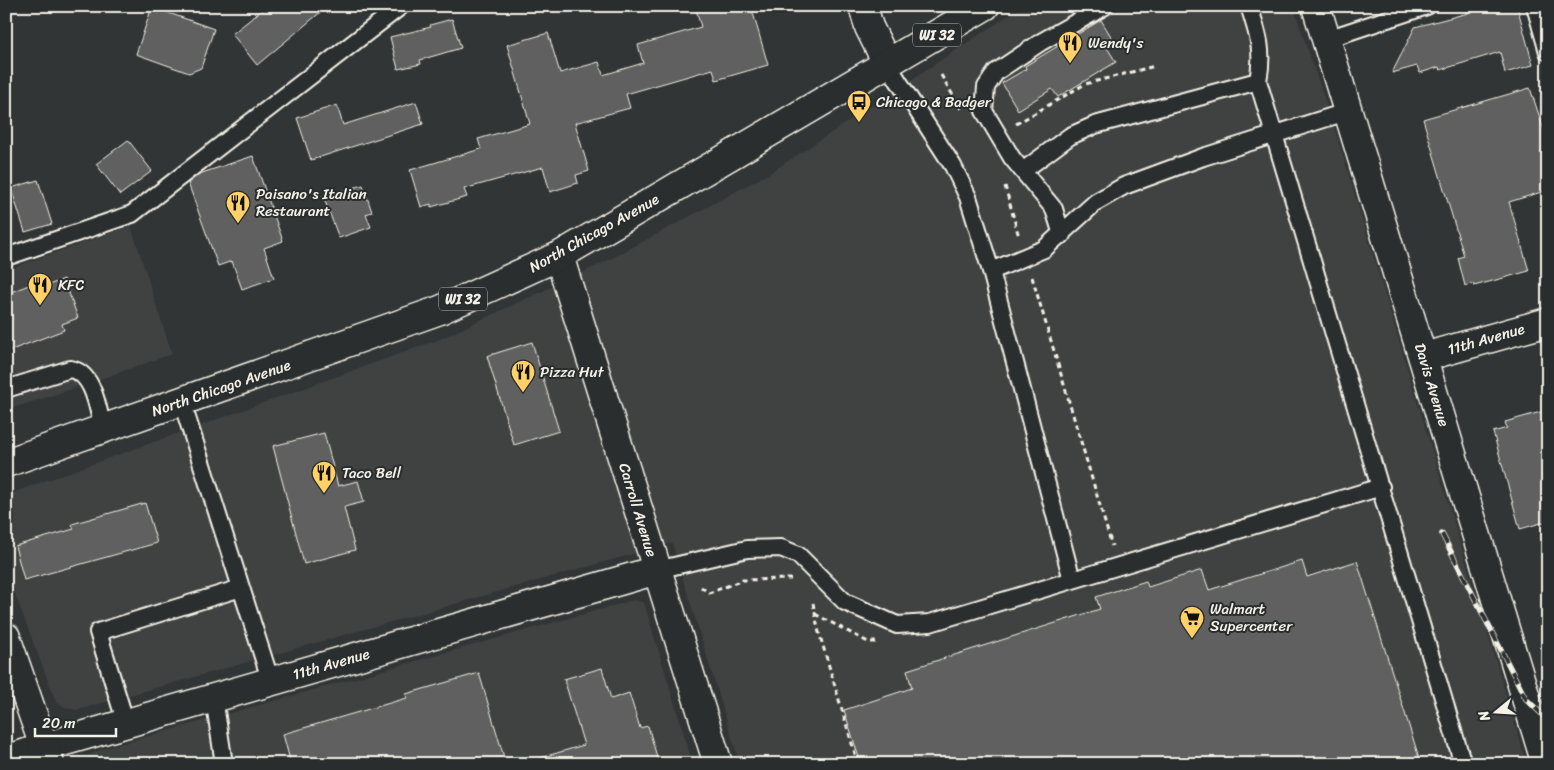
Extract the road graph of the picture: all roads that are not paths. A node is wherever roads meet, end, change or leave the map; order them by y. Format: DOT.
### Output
graph roads {
  1 [pos="401,6"];
  2 [pos="863,6"];
  3 [pos="985,6"];
  4 [pos="1105,6"];
  5 [pos="1249,6"];
  6 [pos="1316,6"];
  7 [pos="1427,6"];
  8 [pos="1535,6"];
  9 [pos="1327,39"];
  10 [pos="1548,52"];
  11 [pos="888,65"];
  12 [pos="1258,81"];
  13 [pos="1349,111"];
  14 [pos="1276,134"];
  15 [pos="1024,170"];
  16 [pos="1062,235"];
  17 [pos="6,256"];
  18 [pos="559,256"];
  19 [pos="991,271"];
  20 [pos="1548,322"];
  21 [pos="1424,357"];
  22 [pos="6,389"];
  23 [pos="182,402"];
  24 [pos="103,429"];
  25 [pos="6,463"];
  26 [pos="1381,487"];
  27 [pos="657,570"];
  28 [pos="1072,580"];
  29 [pos="241,588"];
  30 [pos="6,637"];
  31 [pos="271,682"];
  32 [pos="214,698"];
  33 [pos="126,724"];
  34 [pos="47,755"];
  35 [pos="6,760"];
  36 [pos="224,764"];
  37 [pos="718,764"];
  38 [pos="1463,764"];
  39 [pos="1546,764"];
  1 -- 17 [label="lane"];
  2 -- 11 [label="street"];
  3 -- 11 [label="street, North Chicago Avenue / WI 32"];
  4 -- 15 [label="lane"];
  5 -- 12 [label="lane"];
  6 -- 9 [label="street, Davis Avenue"];
  7 -- 9 [label="lane"];
  8 -- 10 [label="lane"];
  9 -- 13 [label="street, Davis Avenue"];
  11 -- 18 [label="street, North Chicago Avenue / WI 32"];
  11 -- 19 [label="lane"];
  12 -- 14 [label="lane"];
  12 -- 15 [label="lane"];
  13 -- 14 [label="lane"];
  13 -- 21 [label="street, Davis Avenue"];
  14 -- 16 [label="lane"];
  14 -- 26 [label="lane"];
  15 -- 16 [label="lane"];
  16 -- 19 [label="lane"];
  18 -- 23 [label="street, North Chicago Avenue / WI 32"];
  18 -- 27 [label="street, Carroll Avenue"];
  19 -- 28 [label="lane"];
  20 -- 21 [label="street, 11th Avenue"];
  21 -- 39 [label="street, Davis Avenue"];
  22 -- 24 [label="lane"];
  23 -- 24 [label="street, North Chicago Avenue / WI 32"];
  23 -- 29 [label="lane"];
  24 -- 25 [label="street, North Chicago Avenue / WI 32"];
  26 -- 28 [label="lane"];
  26 -- 38 [label="lane"];
  27 -- 28 [label="lane"];
  27 -- 31 [label="street, 11th Avenue"];
  27 -- 37 [label="street, Carroll Avenue"];
  29 -- 31 [label="lane"];
  29 -- 33 [label="lane"];
  30 -- 34 [label="street"];
  31 -- 32 [label="street, 11th Avenue"];
  32 -- 33 [label="street, 11th Avenue"];
  32 -- 36 [label="lane"];
  33 -- 34 [label="street, 11th Avenue"];
  34 -- 35 [label="street, 11th Avenue"];
}
